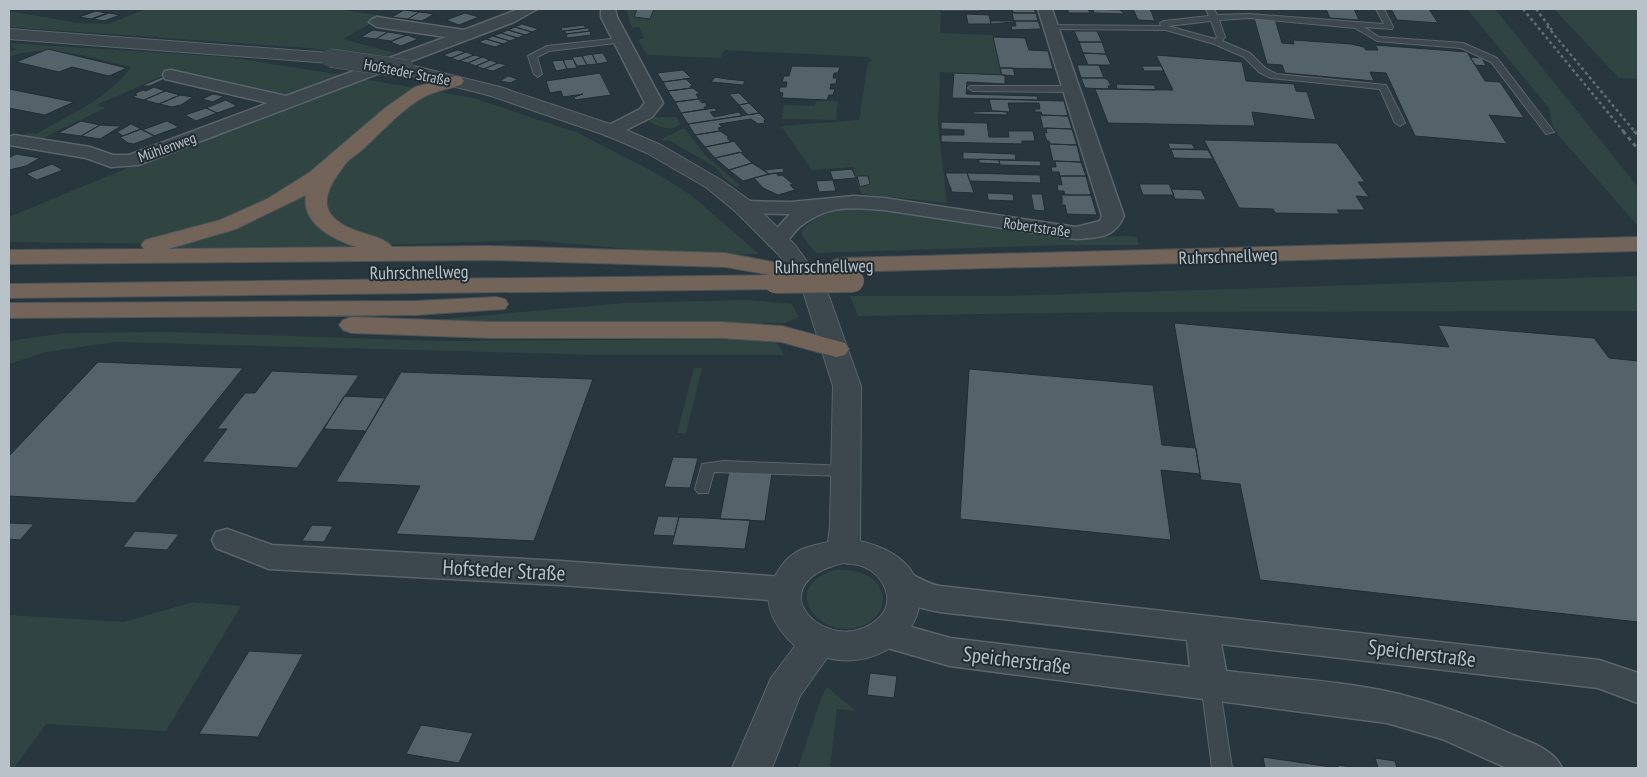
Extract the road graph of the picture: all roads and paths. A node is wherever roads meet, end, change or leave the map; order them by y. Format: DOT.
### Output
graph roads {
  1 [pos="530,9"];
  2 [pos="608,9"];
  3 [pos="1210,9"];
  4 [pos="1380,9"];
  5 [pos="1048,18"];
  6 [pos="1214,18"];
  7 [pos="1312,21"];
  8 [pos="377,22"];
  9 [pos="1166,28"];
  10 [pos="9,34"];
  11 [pos="463,36"];
  12 [pos="9,38"];
  13 [pos="44,38"];
  14 [pos="621,40"];
  15 [pos="1217,42"];
  16 [pos="403,74"];
  17 [pos="538,74"];
  18 [pos="171,75"];
  19 [pos="449,84"];
  20 [pos="973,88"];
  21 [pos="1072,90"];
  22 [pos="411,98"];
  23 [pos="287,102"];
  24 [pos="1400,123"];
  25 [pos="612,131"];
  26 [pos="1548,132"];
  27 [pos="14,141"];
  28 [pos="346,153"];
  29 [pos="827,204"];
  30 [pos="744,207"];
  31 [pos="777,240"];
  32 [pos="1638,244"];
  33 [pos="406,254"];
  34 [pos="9,257"];
  35 [pos="32,257"];
  36 [pos="1638,260"];
  37 [pos="847,273"];
  38 [pos="9,275"];
  39 [pos="770,275"];
  40 [pos="744,283"];
  41 [pos="9,291"];
  42 [pos="227,310"];
  43 [pos="9,311"];
  44 [pos="75,311"];
  45 [pos="9,318"];
  46 [pos="836,349"];
  47 [pos="847,471"];
  48 [pos="703,488"];
  49 [pos="227,540"];
  50 [pos="844,551"];
  51 [pos="901,582"];
  52 [pos="784,589"];
  53 [pos="1202,628"];
  54 [pos="886,634"];
  55 [pos="819,641"];
  56 [pos="1210,684"];
  57 [pos="1638,688"];
  58 [pos="1525,763"];
  59 [pos="752,768"];
  60 [pos="1222,768"];
  1 -- 11 [label="street, Mühlenweg"];
  2 -- 14 [label="street"];
  3 -- 6 [label="lane"];
  4 -- 7 [label="lane"];
  5 -- 9 [label="lane"];
  5 -- 21 [label="street, Robertstraße"];
  6 -- 7 [label="lane"];
  6 -- 9 [label="lane"];
  6 -- 15 [label="lane"];
  7 -- 26 [label="lane"];
  8 -- 11 [label="street"];
  9 -- 15 [label="lane"];
  10 -- 13 [label="street, Hofsteder Straße"];
  11 -- 23 [label="street, Mühlenweg"];
  12 -- 13 [label="street, Hofsteder Straße"];
  13 -- 16 [label="street, Hofsteder Straße"];
  14 -- 17 [label="lane"];
  14 -- 25 [label="street"];
  15 -- 24 [label="lane"];
  16 -- 19 [label="street, Hofsteder Straße"];
  16 -- 22 [label="highway"];
  18 -- 23 [label="street"];
  19 -- 22 [label="highway"];
  19 -- 25 [label="street, Hofsteder Straße"];
  19 -- 28 [label="highway"];
  20 -- 21 [label="lane"];
  21 -- 29 [label="street, Robertstraße"];
  22 -- 28 [label="highway"];
  23 -- 27 [label="street, Mühlenweg"];
  25 -- 30 [label="street, Hofsteder Straße"];
  28 -- 33 [label="highway"];
  28 -- 35 [label="highway"];
  29 -- 30 [label="street, Robertstraße"];
  29 -- 31 [label="street, Robertstraße"];
  30 -- 31 [label="street, Hofsteder Straße"];
  31 -- 46 [label="street, Hofsteder Straße"];
  32 -- 37 [label="highway, Ruhrschnellweg"];
  33 -- 35 [label="highway"];
  33 -- 39 [label="highway"];
  34 -- 35 [label="highway"];
  36 -- 37 [label="highway, Ruhrschnellweg"];
  37 -- 39 [label="highway, Ruhrschnellweg, bridge"];
  38 -- 39 [label="highway, Ruhrschnellweg"];
  39 -- 40 [label="highway, Ruhrschnellweg"];
  40 -- 41 [label="highway, Ruhrschnellweg"];
  40 -- 42 [label="highway"];
  42 -- 44 [label="highway"];
  42 -- 46 [label="highway"];
  43 -- 44 [label="highway"];
  44 -- 45 [label="highway"];
  46 -- 47 [label="street, Hofsteder Straße"];
  47 -- 48 [label="lane"];
  47 -- 50 [label="street, Hofsteder Straße"];
  49 -- 52 [label="street, Hofsteder Straße"];
  50 -- 51 [label="street"];
  50 -- 52 [label="street"];
  51 -- 53 [label="street, Speicherstraße"];
  51 -- 54 [label="street"];
  52 -- 55 [label="street"];
  53 -- 56 [label="street"];
  53 -- 57 [label="street, Speicherstraße"];
  54 -- 55 [label="street"];
  54 -- 56 [label="street, Speicherstraße"];
  55 -- 59 [label="street"];
  56 -- 58 [label="street, Speicherstraße"];
  56 -- 60 [label="lane"];
}
